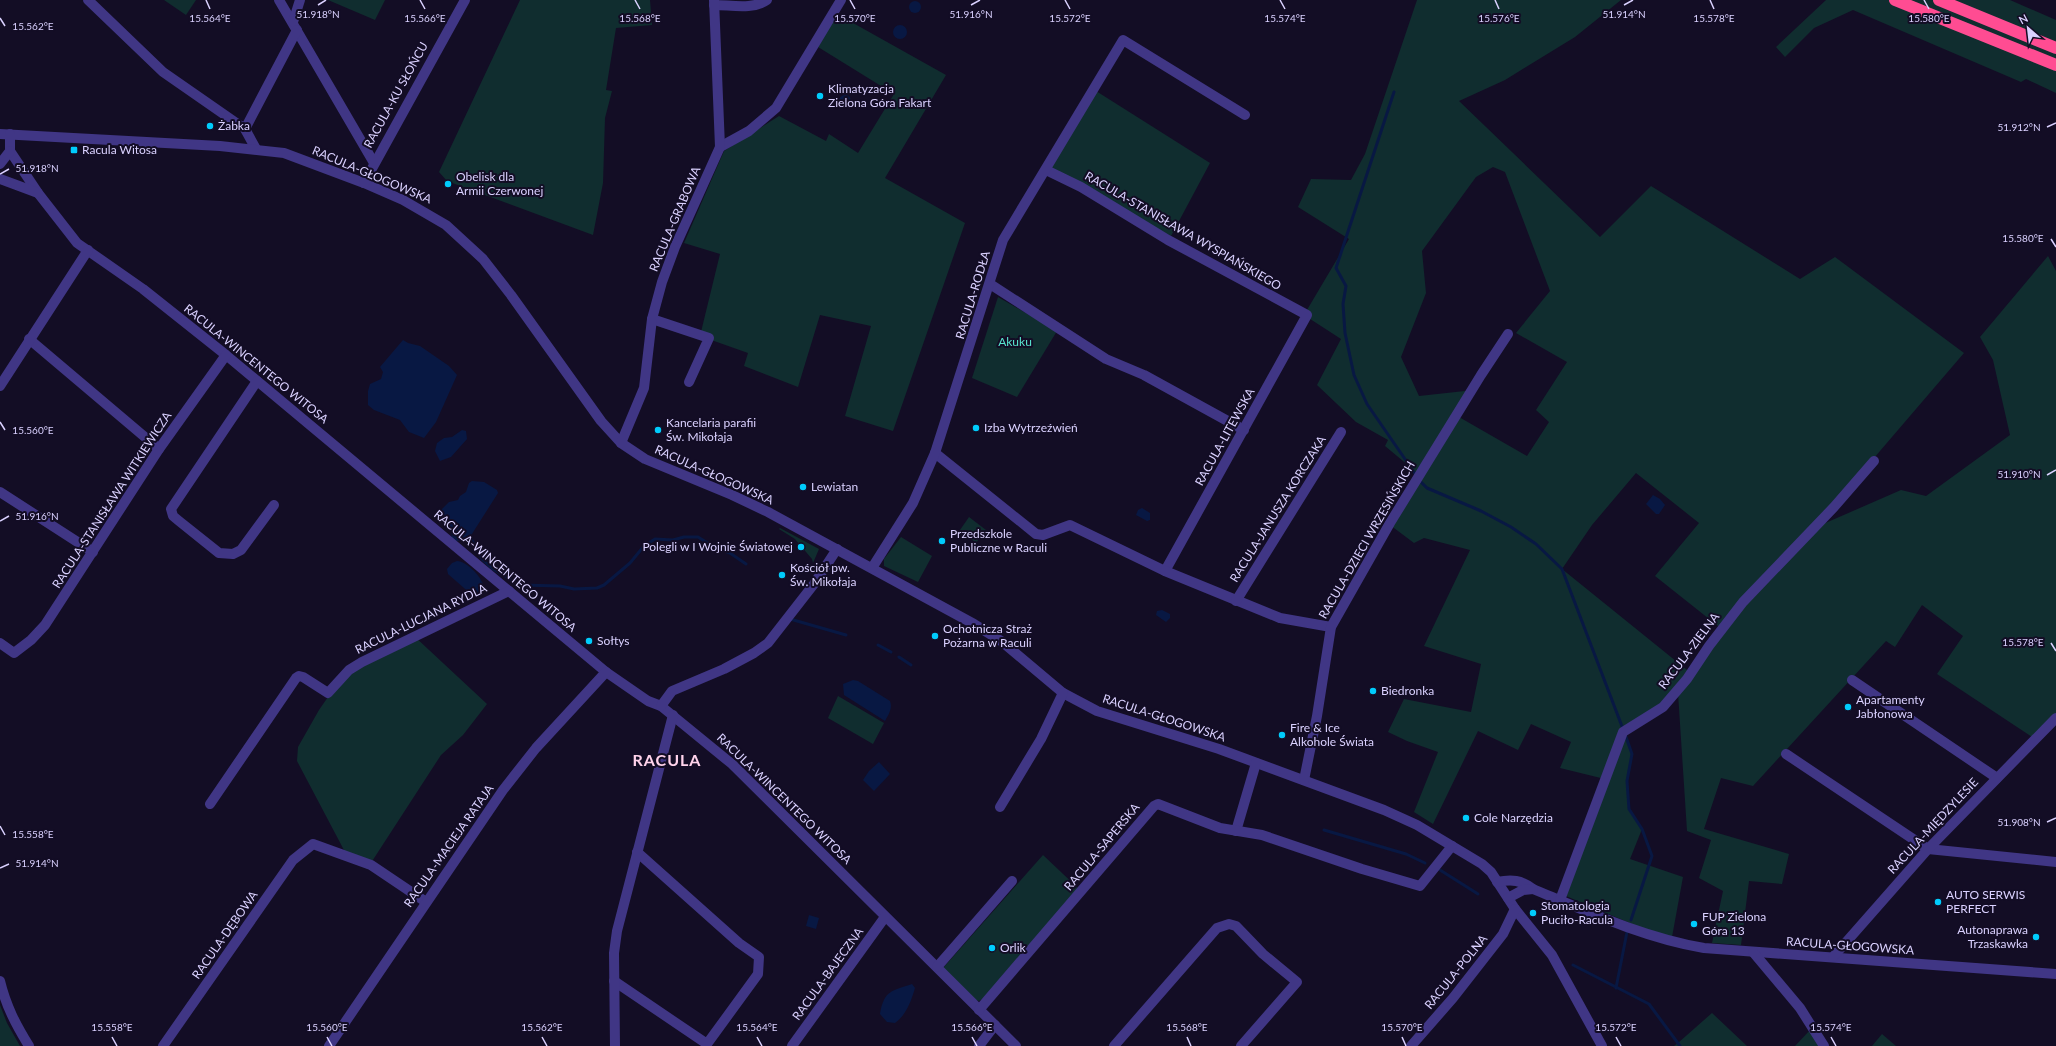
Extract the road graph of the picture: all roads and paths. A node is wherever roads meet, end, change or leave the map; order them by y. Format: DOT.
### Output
graph roads {
  1 [pos="88,0"];
  2 [pos="279,0"];
  3 [pos="300,0"];
  4 [pos="465,0"];
  5 [pos="767,0"];
  6 [pos="841,0"];
  7 [pos="1894,0"];
  8 [pos="1939,0"];
  9 [pos="714,2"];
  10 [pos="295,26"];
  11 [pos="2056,48"];
  12 [pos="2056,65"];
  13 [pos="1245,115"];
  14 [pos="245,129"];
  15 [pos="5,134"];
  16 [pos="720,147"];
  17 [pos="256,149"];
  18 [pos="10,151"];
  19 [pos="374,163"];
  20 [pos="0,164"];
  21 [pos="1046,170"];
  22 [pos="0,179"];
  23 [pos="364,183"];
  24 [pos="38,193"];
  25 [pos="88,250"];
  26 [pos="990,284"];
  27 [pos="1307,315"];
  28 [pos="652,319"];
  29 [pos="1508,334"];
  30 [pos="29,339"];
  31 [pos="226,355"];
  32 [pos="257,381"];
  33 [pos="689,382"];
  34 [pos="0,386"];
  35 [pos="1244,430"];
  36 [pos="1341,432"];
  37 [pos="620,443"];
  38 [pos="159,449"];
  39 [pos="936,453"];
  40 [pos="1874,461"];
  41 [pos="0,492"];
  42 [pos="274,505"];
  43 [pos="837,549"];
  44 [pos="93,552"];
  45 [pos="872,568"];
  46 [pos="1165,571"];
  47 [pos="509,591"];
  48 [pos="1236,600"];
  49 [pos="1331,626"];
  50 [pos="0,643"];
  51 [pos="606,672"];
  52 [pos="1852,680"];
  53 [pos="1063,693"];
  54 [pos="661,706"];
  55 [pos="672,715"];
  56 [pos="2056,718"];
  57 [pos="1786,754"];
  58 [pos="1256,763"];
  59 [pos="1997,778"];
  60 [pos="1304,780"];
  61 [pos="210,804"];
  62 [pos="1000,807"];
  63 [pos="1236,830"];
  64 [pos="1452,846"];
  65 [pos="1928,848"];
  66 [pos="637,852"];
  67 [pos="2056,862"];
  68 [pos="1012,882"];
  69 [pos="1498,882"];
  70 [pos="1533,889"];
  71 [pos="1508,898"];
  72 [pos="1560,900"];
  73 [pos="426,902"];
  74 [pos="1515,909"];
  75 [pos="885,917"];
  76 [pos="1753,952"];
  77 [pos="1833,957"];
  78 [pos="937,967"];
  79 [pos="2056,974"];
  80 [pos="0,981"];
  81 [pos="614,981"];
  82 [pos="979,1010"];
  83 [pos="994,1025"];
  84 [pos="706,1045"];
  85 [pos="29,1046"];
  86 [pos="163,1046"];
  87 [pos="329,1046"];
  88 [pos="616,1046"];
  89 [pos="792,1046"];
  90 [pos="979,1046"];
  91 [pos="1016,1046"];
  92 [pos="1114,1046"];
  93 [pos="1241,1046"];
  94 [pos="1411,1046"];
  95 [pos="1602,1046"];
  96 [pos="1824,1046"];
  1 -- 14 [label="street"];
  2 -- 10 [label="street"];
  3 -- 10 [label="street"];
  4 -- 19 [label="street, RACULA-KU SŁOŃCU"];
  5 -- 9 [label="street"];
  6 -- 16 [label="street"];
  7 -- 12 [label="highway"];
  8 -- 11 [label="highway"];
  9 -- 16 [label="street, RACULA-GRABOWA"];
  10 -- 14 [label="street"];
  10 -- 19 [label="street"];
  13 -- 21 [label="street, RACULA-RODŁA"];
  14 -- 17 [label="street"];
  15 -- 17 [label="street, RACULA-GŁOGOWSKA"];
  15 -- 18 [label="street"];
  16 -- 28 [label="street, RACULA-GRABOWA"];
  17 -- 23 [label="street, RACULA-GŁOGOWSKA"];
  18 -- 20 [label="street"];
  18 -- 24 [label="street, RACULA-WINCENTEGO WITOSA"];
  19 -- 23 [label="street, RACULA-KU SŁOŃCU"];
  21 -- 26 [label="street, RACULA-RODŁA"];
  21 -- 27 [label="street, RACULA-STANISŁAWA WYSPIAŃSKIEGO"];
  22 -- 24 [label="street"];
  23 -- 37 [label="street, RACULA-GŁOGOWSKA"];
  24 -- 25 [label="street, RACULA-WINCENTEGO WITOSA"];
  25 -- 30 [label="street"];
  25 -- 31 [label="street, RACULA-WINCENTEGO WITOSA"];
  26 -- 35 [label="street"];
  26 -- 39 [label="street, RACULA-RODŁA"];
  27 -- 35 [label="street, RACULA-LITEWSKA"];
  28 -- 33 [label="street"];
  28 -- 37 [label="street, RACULA-GRABOWA"];
  29 -- 49 [label="street, RACULA-DZIECI WRZESIŃSKICH"];
  30 -- 34 [label="street"];
  30 -- 38 [label="street"];
  31 -- 32 [label="street, RACULA-WINCENTEGO WITOSA"];
  31 -- 38 [label="street, RACULA-STANISŁAWA WITKIEWICZA"];
  32 -- 42 [label="street"];
  32 -- 47 [label="street, RACULA-WINCENTEGO WITOSA"];
  35 -- 46 [label="street, RACULA-LITEWSKA"];
  36 -- 48 [label="street, RACULA-JANUSZA KORCZAKA"];
  37 -- 43 [label="street, RACULA-GŁOGOWSKA"];
  38 -- 44 [label="street, RACULA-STANISŁAWA WITKIEWICZA"];
  39 -- 45 [label="street, RACULA-RODŁA"];
  39 -- 46 [label="street, RACULA-JANUSZA KORCZAKA"];
  40 -- 72 [label="street, RACULA-ZIELNA"];
  41 -- 44 [label="street"];
  43 -- 45 [label="street, RACULA-GŁOGOWSKA"];
  43 -- 54 [label="street"];
  44 -- 50 [label="street, RACULA-STANISŁAWA WITKIEWICZA"];
  45 -- 53 [label="street, RACULA-GŁOGOWSKA"];
  46 -- 48 [label="street, RACULA-JANUSZA KORCZAKA"];
  47 -- 51 [label="street, RACULA-WINCENTEGO WITOSA"];
  47 -- 61 [label="street, RACULA-LUCJANA RYDLA"];
  48 -- 49 [label="street, RACULA-JANUSZA KORCZAKA"];
  49 -- 60 [label="street, RACULA-DZIECI WRZESIŃSKICH"];
  51 -- 54 [label="street, RACULA-WINCENTEGO WITOSA"];
  51 -- 73 [label="street, RACULA-MACIEJA RATAJA"];
  52 -- 59 [label="street"];
  53 -- 58 [label="street, RACULA-GŁOGOWSKA"];
  53 -- 62 [label="street"];
  54 -- 55 [label="street, RACULA-WINCENTEGO WITOSA"];
  55 -- 66 [label="street"];
  55 -- 75 [label="street, RACULA-WINCENTEGO WITOSA"];
  56 -- 59 [label="street, RACULA-MIĘDZYLESIE"];
  57 -- 65 [label="street"];
  58 -- 60 [label="street, RACULA-GŁOGOWSKA"];
  58 -- 63 [label="street"];
  59 -- 65 [label="street, RACULA-MIĘDZYLESIE"];
  60 -- 64 [label="street, RACULA-GŁOGOWSKA"];
  63 -- 64 [label="street, RACULA-SAPERSKA"];
  63 -- 82 [label="street, RACULA-SAPERSKA"];
  64 -- 69 [label="street, RACULA-GŁOGOWSKA"];
  65 -- 67 [label="street"];
  65 -- 77 [label="street, RACULA-MIĘDZYLESIE"];
  66 -- 81 [label="street"];
  66 -- 84 [label="street"];
  68 -- 78 [label="street"];
  69 -- 70 [label="street, RACULA-GŁOGOWSKA"];
  69 -- 71 [label="street, RACULA-GŁOGOWSKA"];
  70 -- 71 [label="street"];
  70 -- 72 [label="street, RACULA-GŁOGOWSKA"];
  71 -- 74 [label="street, RACULA-GŁOGOWSKA"];
  72 -- 76 [label="street, RACULA-GŁOGOWSKA"];
  73 -- 86 [label="street, RACULA-DĘBOWA"];
  73 -- 87 [label="street, RACULA-MACIEJA RATAJA"];
  74 -- 94 [label="street, RACULA-POLNA"];
  74 -- 95 [label="street, RACULA-GŁOGOWSKA"];
  75 -- 78 [label="street, RACULA-WINCENTEGO WITOSA"];
  75 -- 89 [label="street, RACULA-BAJECZNA"];
  76 -- 77 [label="street, RACULA-GŁOGOWSKA"];
  76 -- 96 [label="street"];
  77 -- 79 [label="street, RACULA-GŁOGOWSKA"];
  78 -- 82 [label="street, RACULA-WINCENTEGO WITOSA"];
  80 -- 85 [label="street"];
  81 -- 84 [label="street"];
  81 -- 88 [label="street"];
  82 -- 83 [label="street, RACULA-WINCENTEGO WITOSA"];
  83 -- 90 [label="street"];
  83 -- 91 [label="street, RACULA-WINCENTEGO WITOSA"];
  92 -- 93 [label="street"];
}
